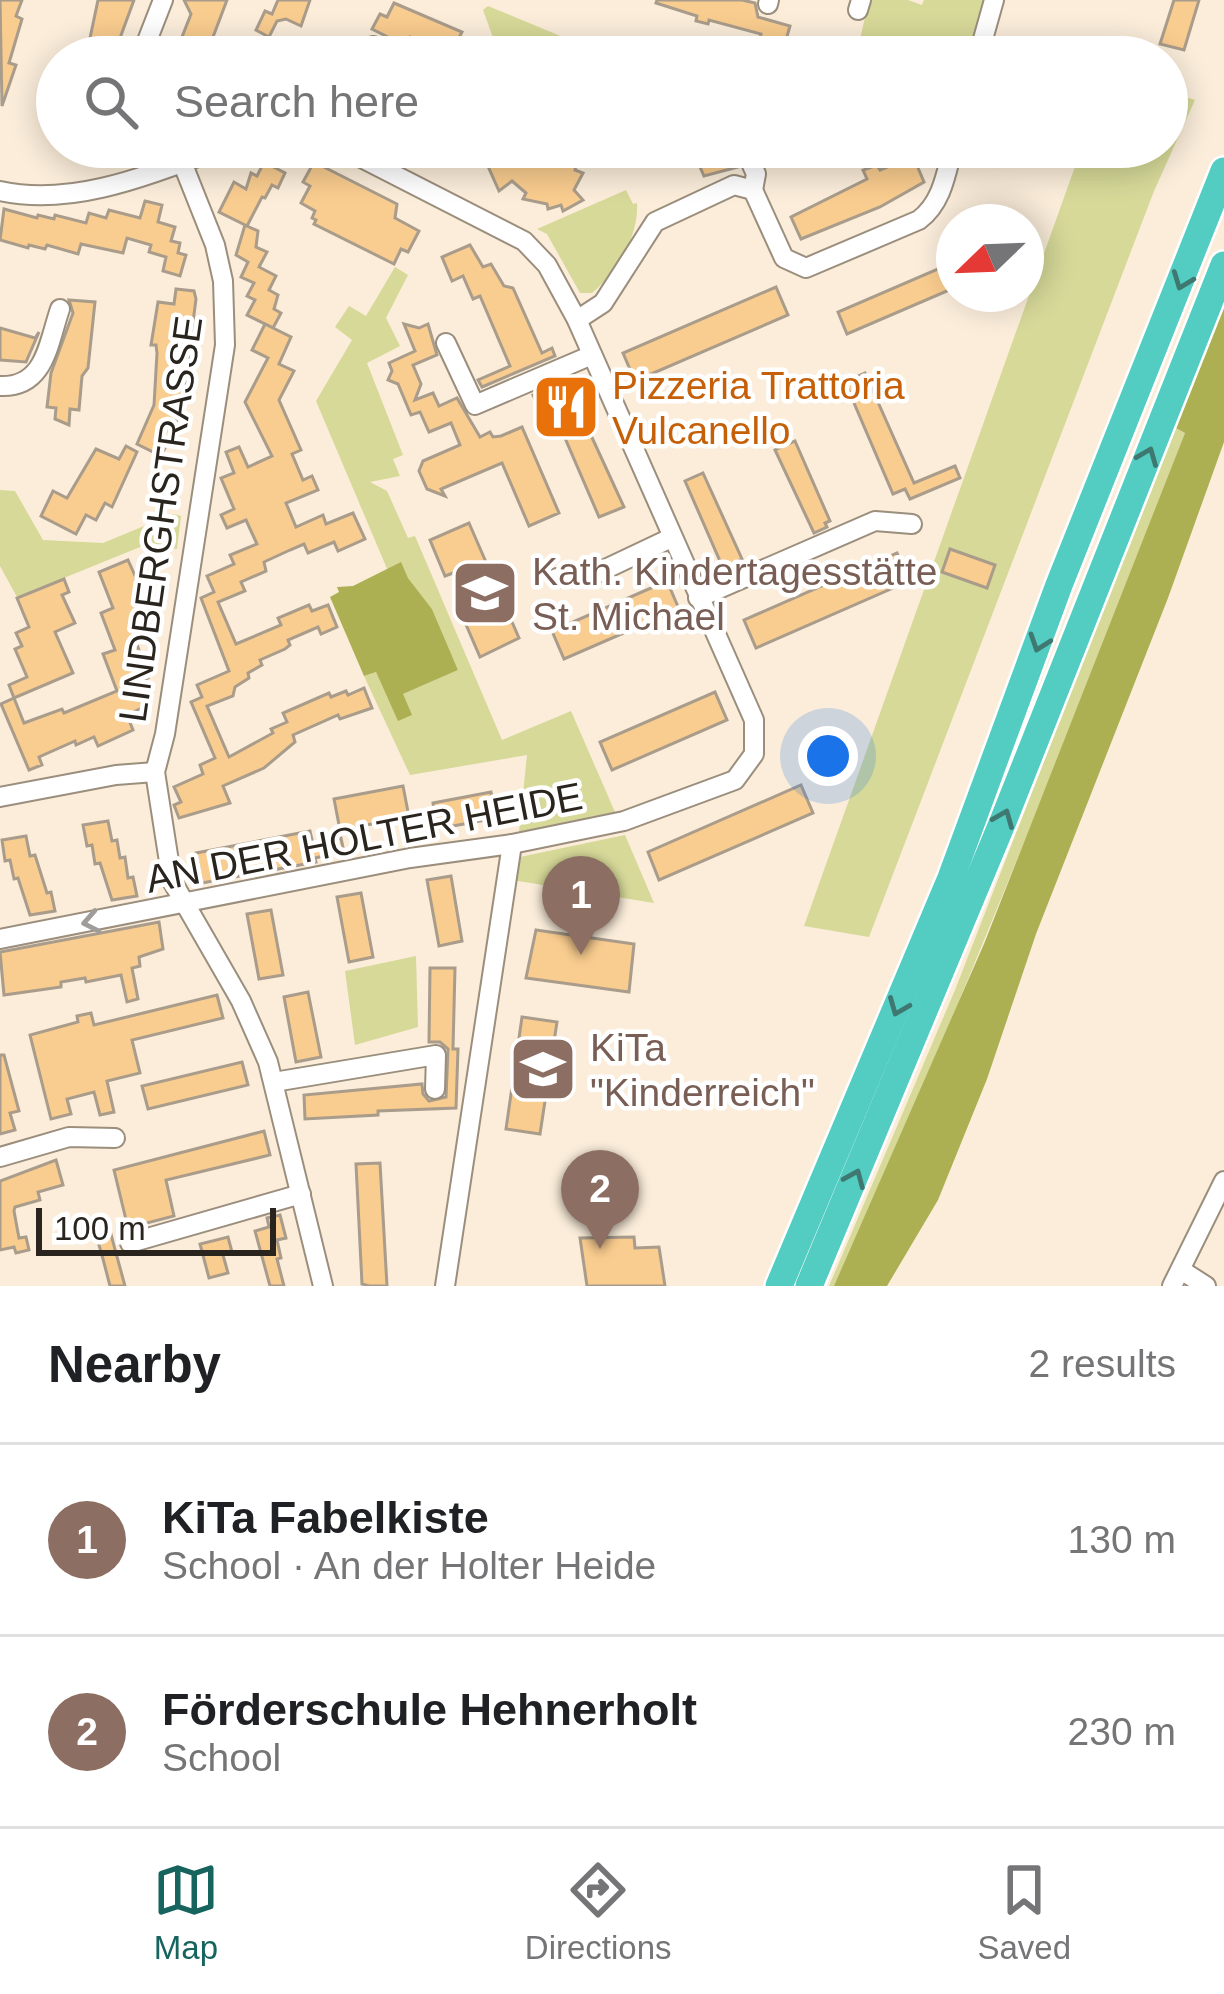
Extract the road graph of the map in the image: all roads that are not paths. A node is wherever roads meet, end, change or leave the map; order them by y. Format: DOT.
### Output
graph roads {
  1 [pos="163,0"];
  2 [pos="994,0"];
  3 [pos="149,36"];
  4 [pos="984,36"];
  5 [pos="150,168"];
  6 [pos="184,168"];
  7 [pos="384,168"];
  8 [pos="753,168"];
  9 [pos="948,168"];
  10 [pos="1224,171"];
  11 [pos="753,190"];
  12 [pos="0,191"];
  13 [pos="1224,265"];
  14 [pos="60,309"];
  15 [pos="577,320"];
  16 [pos="446,344"];
  17 [pos="592,355"];
  18 [pos="0,386"];
  19 [pos="912,524"];
  20 [pos="671,538"];
  21 [pos="557,578"];
  22 [pos="698,598"];
  23 [pos="155,772"];
  24 [pos="0,797"];
  25 [pos="512,844"];
  26 [pos="183,904"];
  27 [pos="0,939"];
  28 [pos="274,1082"];
  29 [pos="435,1089"];
  30 [pos="115,1138"];
  31 [pos="0,1156"];
  32 [pos="1224,1181"];
  33 [pos="301,1195"];
  34 [pos="130,1243"];
  35 [pos="1176,1278"];
  36 [pos="323,1286"];
  37 [pos="445,1286"];
  38 [pos="779,1286"];
  39 [pos="809,1286"];
  40 [pos="1206,1286"];
  1 -- 3 [label="street"];
  2 -- 4 [label="street"];
  5 -- 12 [label="street"];
  6 -- 23 [label="street, LINDBERGHSTRASSE"];
  7 -- 15 [label="street"];
  8 -- 11 [label="street"];
  9 -- 11 [label="street"];
  10 -- 38 [label="highway, one-way"];
  11 -- 15 [label="street"];
  39 -- 13 [label="highway, one-way"];
  14 -- 18 [label="street"];
  15 -- 17 [label="street"];
  16 -- 17 [label="street"];
  17 -- 20 [label="street"];
  19 -- 22 [label="street"];
  20 -- 21 [label="street"];
  20 -- 22 [label="street"];
  22 -- 25 [label="street, AN DER HOLTER HEIDE"];
  23 -- 24 [label="street"];
  23 -- 26 [label="street, LINDBERGHSTRASSE"];
  25 -- 26 [label="street, AN DER HOLTER HEIDE"];
  25 -- 37 [label="street"];
  26 -- 27 [label="street, AN DER HOLTER HEIDE, one-way"];
  26 -- 28 [label="street, LINDBERGHSTRASSE"];
  28 -- 29 [label="street"];
  28 -- 33 [label="street, LINDBERGHSTRASSE"];
  30 -- 31 [label="street"];
  32 -- 35 [label="street"];
  33 -- 34 [label="street"];
  33 -- 36 [label="street, LINDBERGHSTRASSE"];
  35 -- 40 [label="street"];
}
